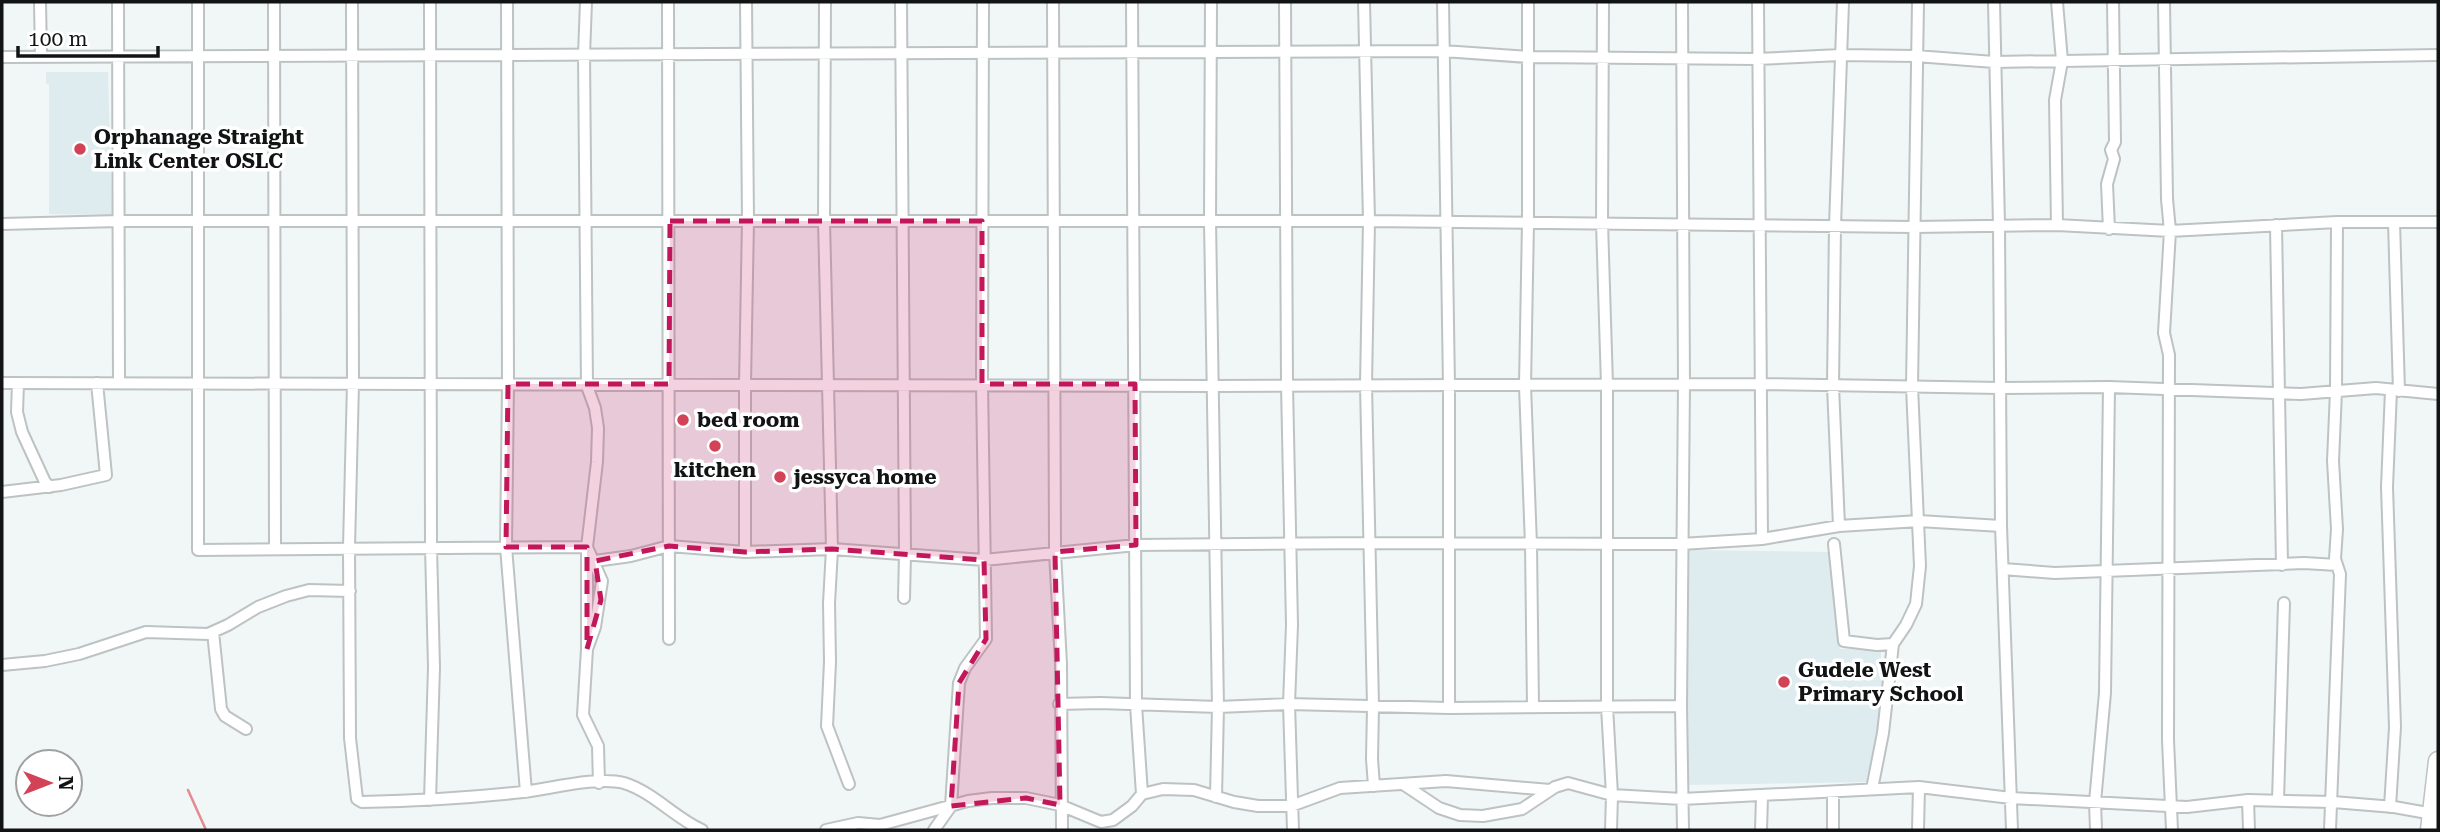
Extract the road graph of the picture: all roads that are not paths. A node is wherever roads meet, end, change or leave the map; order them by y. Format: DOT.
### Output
graph roads {
  1 [pos="40,2"];
  2 [pos="118,2"];
  3 [pos="198,2"];
  4 [pos="274,2"];
  5 [pos="352,2"];
  6 [pos="430,2"];
  7 [pos="507,2"];
  8 [pos="586,2"];
  9 [pos="668,2"];
  10 [pos="746,2"];
  11 [pos="825,2"];
  12 [pos="901,2"];
  13 [pos="983,2"];
  14 [pos="1053,2"];
  15 [pos="1132,2"];
  16 [pos="1211,2"];
  17 [pos="1285,2"];
  18 [pos="1364,2"];
  19 [pos="1443,2"];
  20 [pos="1528,2"];
  21 [pos="1603,2"];
  22 [pos="1682,2"];
  23 [pos="1758,2"];
  24 [pos="1843,2"];
  25 [pos="1918,2"];
  26 [pos="1994,2"];
  27 [pos="2057,2"];
  28 [pos="2113,2"];
  29 [pos="2164,2"];
  30 [pos="1443,51"];
  31 [pos="1132,52"];
  32 [pos="1211,52"];
  33 [pos="1285,52"];
  34 [pos="1365,52"];
  35 [pos="984,53"];
  36 [pos="1053,53"];
  37 [pos="667,54"];
  38 [pos="746,54"];
  39 [pos="826,54"];
  40 [pos="901,54"];
  41 [pos="430,55"];
  42 [pos="508,55"];
  43 [pos="584,55"];
  44 [pos="1840,55"];
  45 [pos="2438,55"];
  46 [pos="197,56"];
  47 [pos="274,56"];
  48 [pos="352,56"];
  49 [pos="1916,56"];
  50 [pos="2,57"];
  51 [pos="41,57"];
  52 [pos="118,57"];
  53 [pos="1528,57"];
  54 [pos="1601,58"];
  55 [pos="1681,58"];
  56 [pos="1757,59"];
  57 [pos="2166,59"];
  58 [pos="2113,60"];
  59 [pos="2062,61"];
  60 [pos="1994,62"];
  61 [pos="670,220"];
  62 [pos="748,220"];
  63 [pos="824,220"];
  64 [pos="902,220"];
  65 [pos="119,221"];
  66 [pos="197,221"];
  67 [pos="275,221"];
  68 [pos="352,221"];
  69 [pos="430,221"];
  70 [pos="508,221"];
  71 [pos="982,221"];
  72 [pos="1055,221"];
  73 [pos="1133,221"];
  74 [pos="1210,221"];
  75 [pos="1288,221"];
  76 [pos="1369,221"];
  77 [pos="1447,221"];
  78 [pos="587,222"];
  79 [pos="1528,222"];
  80 [pos="2337,222"];
  81 [pos="2393,222"];
  82 [pos="2438,222"];
  83 [pos="1602,223"];
  84 [pos="1682,224"];
  85 [pos="2,225"];
  86 [pos="1759,225"];
  87 [pos="1999,225"];
  88 [pos="2057,225"];
  89 [pos="2276,225"];
  90 [pos="1835,226"];
  91 [pos="1913,227"];
  92 [pos="2109,229"];
  93 [pos="2170,231"];
  94 [pos="2,383"];
  95 [pos="18,383"];
  96 [pos="97,383"];
  97 [pos="119,383"];
  98 [pos="197,383"];
  99 [pos="275,383"];
  100 [pos="353,383"];
  101 [pos="431,383"];
  102 [pos="508,384"];
  103 [pos="669,384"];
  104 [pos="745,384"];
  105 [pos="828,384"];
  106 [pos="982,384"];
  107 [pos="1135,384"];
  108 [pos="1762,384"];
  109 [pos="904,385"];
  110 [pos="1053,385"];
  111 [pos="1287,385"];
  112 [pos="1366,385"];
  113 [pos="1607,385"];
  114 [pos="1684,385"];
  115 [pos="587,386"];
  116 [pos="1214,386"];
  117 [pos="1449,386"];
  118 [pos="1525,386"];
  119 [pos="1833,386"];
  120 [pos="1912,387"];
  121 [pos="2109,387"];
  122 [pos="2001,388"];
  123 [pos="2168,390"];
  124 [pos="2395,390"];
  125 [pos="2336,391"];
  126 [pos="2279,393"];
  127 [pos="2438,394"];
  128 [pos="50,486"];
  129 [pos="2,492"];
  130 [pos="1919,521"];
  131 [pos="1839,526"];
  132 [pos="2001,526"];
  133 [pos="1762,539"];
  134 [pos="1370,543"];
  135 [pos="1216,544"];
  136 [pos="1448,544"];
  137 [pos="1608,544"];
  138 [pos="1681,544"];
  139 [pos="1833,544"];
  140 [pos="1136,545"];
  141 [pos="1289,545"];
  142 [pos="1531,545"];
  143 [pos="669,546"];
  144 [pos="349,547"];
  145 [pos="431,547"];
  146 [pos="506,547"];
  147 [pos="587,547"];
  148 [pos="275,549"];
  149 [pos="832,549"];
  150 [pos="746,552"];
  151 [pos="1055,552"];
  152 [pos="905,554"];
  153 [pos="984,560"];
  154 [pos="595,561"];
  155 [pos="2282,565"];
  156 [pos="2337,565"];
  157 [pos="2003,569"];
  158 [pos="2168,569"];
  159 [pos="2106,570"];
  160 [pos="350,591"];
  161 [pos="904,597"];
  162 [pos="2284,603"];
  163 [pos="213,632"];
  164 [pos="668,639"];
  165 [pos="1892,644"];
  166 [pos="587,649"];
  167 [pos="2,665"];
  168 [pos="1059,704"];
  169 [pos="1289,704"];
  170 [pos="1136,705"];
  171 [pos="1373,706"];
  172 [pos="1607,706"];
  173 [pos="1681,706"];
  174 [pos="1218,707"];
  175 [pos="1533,707"];
  176 [pos="1449,708"];
  177 [pos="246,729"];
  178 [pos="2438,761"];
  179 [pos="599,783"];
  180 [pos="849,784"];
  181 [pos="1403,784"];
  182 [pos="1374,786"];
  183 [pos="1919,787"];
  184 [pos="1872,789"];
  185 [pos="1550,790"];
  186 [pos="526,792"];
  187 [pos="1833,792"];
  188 [pos="1142,794"];
  189 [pos="1612,795"];
  190 [pos="1216,797"];
  191 [pos="1762,797"];
  192 [pos="2011,797"];
  193 [pos="1682,799"];
  194 [pos="430,800"];
  195 [pos="2248,800"];
  196 [pos="2278,800"];
  197 [pos="2095,802"];
  198 [pos="2333,802"];
  199 [pos="2170,805"];
  200 [pos="951,806"];
  201 [pos="1060,806"];
  202 [pos="1291,806"];
  203 [pos="2390,807"];
  204 [pos="2432,822"];
  205 [pos="702,830"];
  206 [pos="826,830"];
  207 [pos="934,830"];
  208 [pos="1062,830"];
  209 [pos="1293,830"];
  210 [pos="1611,830"];
  211 [pos="1683,830"];
  212 [pos="1761,830"];
  213 [pos="1833,830"];
  214 [pos="1918,830"];
  215 [pos="2012,830"];
  216 [pos="2096,830"];
  217 [pos="2172,830"];
  218 [pos="2249,830"];
  219 [pos="2330,830"];
  1 -- 51 [label="street"];
  2 -- 52 [label="street"];
  3 -- 46 [label="street"];
  4 -- 47 [label="street"];
  5 -- 48 [label="street"];
  6 -- 41 [label="street"];
  7 -- 42 [label="street"];
  8 -- 43 [label="street"];
  9 -- 37 [label="street"];
  10 -- 38 [label="street"];
  11 -- 39 [label="street"];
  12 -- 40 [label="street"];
  13 -- 35 [label="street"];
  14 -- 36 [label="street"];
  15 -- 31 [label="street"];
  16 -- 32 [label="street"];
  17 -- 33 [label="street"];
  18 -- 34 [label="street"];
  19 -- 30 [label="street"];
  20 -- 53 [label="street"];
  21 -- 54 [label="street"];
  22 -- 55 [label="street"];
  23 -- 56 [label="street"];
  24 -- 44 [label="street"];
  25 -- 49 [label="street"];
  26 -- 60 [label="street"];
  27 -- 59 [label="street"];
  28 -- 58 [label="street"];
  29 -- 57 [label="street"];
  30 -- 34 [label="street"];
  30 -- 53 [label="street"];
  30 -- 77 [label="street"];
  31 -- 32 [label="street"];
  31 -- 36 [label="street"];
  31 -- 73 [label="street"];
  32 -- 33 [label="street"];
  32 -- 74 [label="street"];
  33 -- 34 [label="street"];
  33 -- 75 [label="street"];
  34 -- 76 [label="street"];
  35 -- 36 [label="street"];
  35 -- 40 [label="street"];
  35 -- 71 [label="street"];
  36 -- 72 [label="street"];
  37 -- 38 [label="street"];
  37 -- 43 [label="street"];
  37 -- 61 [label="street"];
  38 -- 39 [label="street"];
  38 -- 62 [label="street"];
  39 -- 40 [label="street"];
  39 -- 63 [label="street"];
  40 -- 64 [label="street"];
  41 -- 42 [label="street"];
  41 -- 48 [label="street"];
  41 -- 69 [label="street"];
  42 -- 43 [label="street"];
  42 -- 70 [label="street"];
  43 -- 78 [label="street"];
  44 -- 49 [label="street"];
  44 -- 56 [label="street"];
  44 -- 90 [label="street"];
  45 -- 57 [label="street"];
  46 -- 47 [label="street"];
  46 -- 52 [label="street"];
  46 -- 66 [label="street"];
  47 -- 48 [label="street"];
  47 -- 67 [label="street"];
  48 -- 68 [label="street"];
  49 -- 60 [label="street"];
  49 -- 91 [label="street"];
  50 -- 51 [label="street"];
  51 -- 52 [label="street"];
  52 -- 65 [label="street"];
  53 -- 54 [label="street"];
  53 -- 79 [label="street"];
  54 -- 55 [label="street"];
  54 -- 83 [label="street"];
  55 -- 56 [label="street"];
  55 -- 84 [label="street"];
  56 -- 86 [label="street"];
  57 -- 58 [label="street"];
  57 -- 93 [label="street"];
  58 -- 59 [label="street"];
  58 -- 92 [label="street"];
  59 -- 60 [label="street"];
  59 -- 88 [label="street"];
  60 -- 87 [label="street"];
  61 -- 62 [label="street"];
  61 -- 78 [label="street"];
  61 -- 103 [label="street"];
  62 -- 63 [label="street"];
  62 -- 104 [label="street"];
  63 -- 64 [label="street"];
  63 -- 105 [label="street"];
  64 -- 71 [label="street"];
  64 -- 109 [label="street"];
  65 -- 66 [label="street"];
  65 -- 85 [label="street"];
  65 -- 97 [label="street"];
  66 -- 67 [label="street"];
  66 -- 98 [label="street"];
  67 -- 68 [label="street"];
  67 -- 99 [label="street"];
  68 -- 69 [label="street"];
  68 -- 100 [label="street"];
  69 -- 70 [label="street"];
  69 -- 101 [label="street"];
  70 -- 78 [label="street"];
  70 -- 102 [label="street"];
  71 -- 72 [label="street"];
  71 -- 106 [label="street"];
  72 -- 73 [label="street"];
  72 -- 110 [label="street"];
  73 -- 74 [label="street"];
  73 -- 107 [label="street"];
  74 -- 75 [label="street"];
  74 -- 116 [label="street"];
  75 -- 76 [label="street"];
  75 -- 111 [label="street"];
  76 -- 77 [label="street"];
  76 -- 112 [label="street"];
  77 -- 79 [label="street"];
  77 -- 117 [label="street"];
  78 -- 115 [label="street"];
  79 -- 83 [label="street"];
  79 -- 118 [label="street"];
  80 -- 81 [label="street"];
  80 -- 89 [label="street"];
  80 -- 125 [label="street"];
  81 -- 82 [label="street"];
  81 -- 124 [label="street"];
  83 -- 84 [label="street"];
  83 -- 113 [label="street"];
  84 -- 86 [label="street"];
  84 -- 114 [label="street"];
  86 -- 90 [label="street"];
  86 -- 108 [label="street"];
  87 -- 88 [label="street"];
  87 -- 91 [label="street"];
  87 -- 122 [label="street"];
  88 -- 92 [label="street"];
  89 -- 93 [label="street"];
  89 -- 126 [label="street"];
  90 -- 91 [label="street"];
  90 -- 119 [label="street"];
  91 -- 120 [label="street"];
  92 -- 93 [label="street"];
  93 -- 123 [label="street"];
  94 -- 95 [label="street"];
  95 -- 96 [label="street"];
  95 -- 128 [label="street"];
  96 -- 97 [label="street"];
  96 -- 128 [label="street"];
  97 -- 98 [label="street"];
  98 -- 99 [label="street"];
  98 -- 148 [label="street"];
  99 -- 100 [label="street"];
  99 -- 148 [label="street"];
  100 -- 101 [label="street"];
  100 -- 144 [label="street"];
  101 -- 102 [label="street"];
  101 -- 145 [label="street"];
  102 -- 115 [label="street"];
  102 -- 146 [label="street"];
  103 -- 104 [label="street"];
  103 -- 115 [label="street"];
  103 -- 143 [label="street"];
  104 -- 105 [label="street"];
  104 -- 150 [label="street"];
  105 -- 109 [label="street"];
  105 -- 149 [label="street"];
  106 -- 109 [label="street"];
  106 -- 110 [label="street"];
  106 -- 153 [label="street"];
  107 -- 110 [label="street"];
  107 -- 116 [label="street"];
  107 -- 140 [label="street"];
  108 -- 114 [label="street"];
  108 -- 119 [label="street"];
  108 -- 133 [label="street"];
  109 -- 152 [label="street"];
  110 -- 151 [label="street"];
  111 -- 112 [label="street"];
  111 -- 116 [label="street"];
  111 -- 141 [label="street"];
  112 -- 117 [label="street"];
  112 -- 134 [label="street"];
  113 -- 114 [label="street"];
  113 -- 118 [label="street"];
  113 -- 137 [label="street"];
  114 -- 138 [label="street"];
  115 -- 147 [label="street"];
  116 -- 135 [label="street"];
  117 -- 118 [label="street"];
  117 -- 136 [label="street"];
  118 -- 142 [label="street"];
  119 -- 120 [label="street"];
  119 -- 131 [label="street"];
  120 -- 122 [label="street"];
  120 -- 130 [label="street"];
  121 -- 122 [label="street"];
  121 -- 123 [label="street"];
  121 -- 159 [label="street"];
  122 -- 132 [label="street"];
  123 -- 126 [label="street"];
  123 -- 158 [label="street"];
  124 -- 125 [label="street"];
  124 -- 127 [label="street"];
  124 -- 203 [label="street"];
  125 -- 126 [label="street"];
  125 -- 156 [label="street"];
  126 -- 155 [label="street"];
  128 -- 129 [label="street"];
  130 -- 131 [label="street"];
  130 -- 132 [label="street"];
  130 -- 165 [label="street"];
  131 -- 133 [label="street"];
  132 -- 157 [label="street"];
  133 -- 138 [label="street"];
  134 -- 136 [label="street"];
  134 -- 141 [label="street"];
  134 -- 171 [label="street"];
  135 -- 140 [label="street"];
  135 -- 141 [label="street"];
  135 -- 174 [label="street"];
  136 -- 142 [label="street"];
  136 -- 176 [label="street"];
  137 -- 138 [label="street"];
  137 -- 142 [label="street"];
  137 -- 172 [label="street"];
  138 -- 173 [label="street"];
  139 -- 165 [label="street"];
  140 -- 151 [label="street"];
  140 -- 170 [label="street"];
  141 -- 169 [label="street"];
  142 -- 175 [label="street"];
  143 -- 150 [label="street"];
  143 -- 154 [label="street"];
  143 -- 164 [label="street"];
  144 -- 145 [label="street"];
  144 -- 148 [label="street"];
  144 -- 160 [label="street"];
  145 -- 146 [label="street"];
  145 -- 194 [label="street"];
  146 -- 147 [label="street"];
  146 -- 186 [label="street"];
  147 -- 154 [label="street"];
  147 -- 166 [label="street"];
  149 -- 150 [label="street"];
  149 -- 152 [label="street"];
  149 -- 180 [label="street"];
  151 -- 153 [label="street"];
  151 -- 168 [label="street"];
  152 -- 153 [label="street"];
  152 -- 161 [label="street"];
  153 -- 200 [label="street"];
  154 -- 166 [label="street"];
  155 -- 156 [label="street"];
  155 -- 158 [label="street"];
  156 -- 198 [label="street"];
  157 -- 159 [label="street"];
  157 -- 192 [label="street"];
  158 -- 159 [label="street"];
  158 -- 199 [label="street"];
  159 -- 197 [label="street"];
  160 -- 163 [label="street"];
  160 -- 194 [label="street"];
  162 -- 196 [label="street"];
  163 -- 167 [label="street"];
  163 -- 177 [label="street"];
  165 -- 184 [label="street"];
  166 -- 179 [label="street"];
  168 -- 170 [label="street"];
  168 -- 201 [label="street"];
  169 -- 171 [label="street"];
  169 -- 174 [label="street"];
  169 -- 202 [label="street"];
  170 -- 174 [label="street"];
  170 -- 188 [label="street"];
  171 -- 176 [label="street"];
  171 -- 182 [label="street"];
  172 -- 173 [label="street"];
  172 -- 175 [label="street"];
  172 -- 189 [label="street"];
  173 -- 193 [label="street"];
  174 -- 190 [label="street"];
  175 -- 176 [label="street"];
  178 -- 204 [label="highway"];
  179 -- 186 [label="street"];
  179 -- 205 [label="street"];
  181 -- 182 [label="street"];
  181 -- 185 [label="street"];
  181 -- 185 [label="street"];
  182 -- 202 [label="street"];
  183 -- 184 [label="street"];
  183 -- 192 [label="street"];
  183 -- 214 [label="street"];
  184 -- 187 [label="street"];
  185 -- 189 [label="street"];
  186 -- 194 [label="street"];
  187 -- 191 [label="street"];
  187 -- 213 [label="street"];
  188 -- 190 [label="street"];
  188 -- 201 [label="street"];
  189 -- 193 [label="street"];
  189 -- 210 [label="street"];
  190 -- 202 [label="street"];
  191 -- 193 [label="street"];
  191 -- 212 [label="street"];
  192 -- 197 [label="street"];
  192 -- 215 [label="street"];
  193 -- 211 [label="street"];
  195 -- 196 [label="street"];
  195 -- 199 [label="street"];
  195 -- 218 [label="street"];
  196 -- 198 [label="street"];
  197 -- 199 [label="street"];
  197 -- 216 [label="street"];
  198 -- 203 [label="street"];
  198 -- 219 [label="street"];
  199 -- 217 [label="street"];
  200 -- 201 [label="street"];
  200 -- 206 [label="street"];
  200 -- 207 [label="street"];
  201 -- 208 [label="street"];
  202 -- 209 [label="street"];
  203 -- 204 [label="street"];
}
